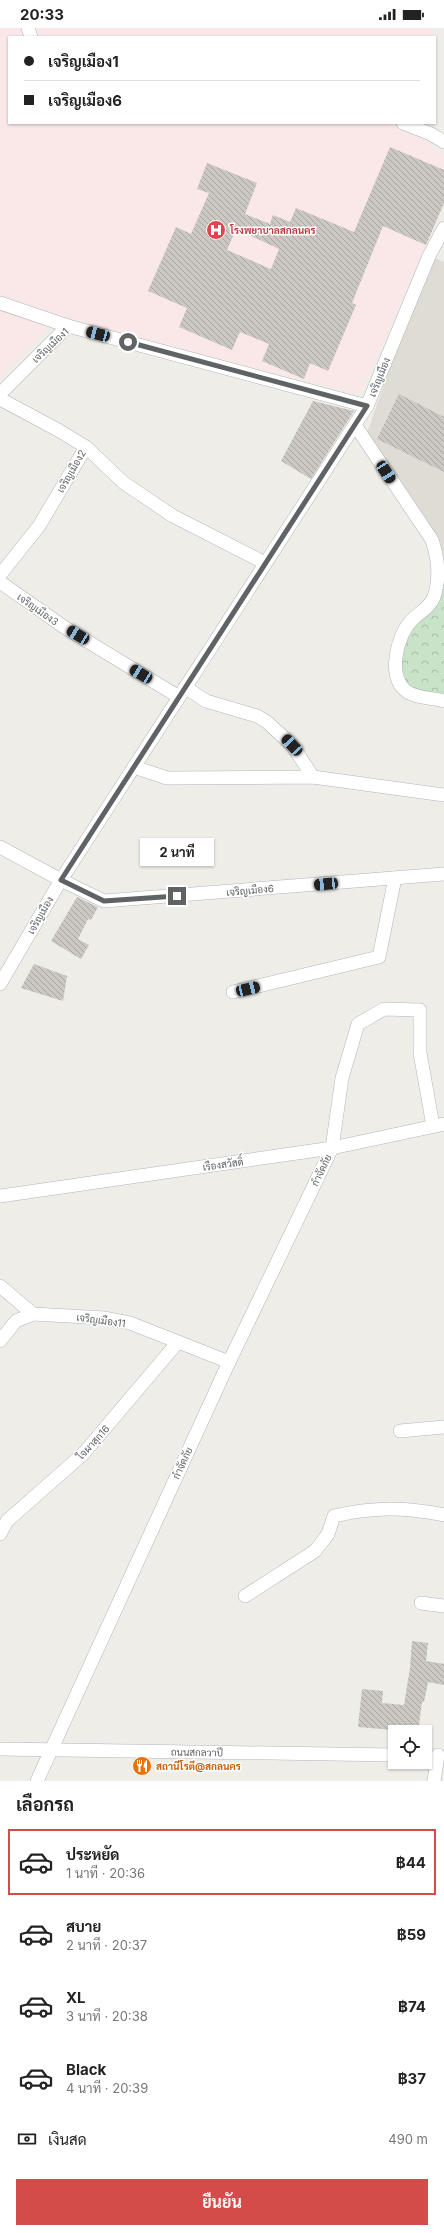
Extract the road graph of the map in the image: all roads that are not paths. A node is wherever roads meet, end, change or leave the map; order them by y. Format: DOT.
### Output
graph roads {
  1 [pos="405,124"];
  2 [pos="444,142"];
  3 [pos="444,228"];
  4 [pos="0,303"];
  5 [pos="68,326"];
  6 [pos="0,394"];
  7 [pos="0,399"];
  8 [pos="367,406"];
  9 [pos="354,425"];
  10 [pos="86,447"];
  11 [pos="265,563"];
  12 [pos="0,575"];
  13 [pos="0,582"];
  14 [pos="182,692"];
  15 [pos="444,701"];
  16 [pos="134,768"];
  17 [pos="313,777"];
  18 [pos="444,795"];
  19 [pos="0,847"];
  20 [pos="444,874"];
  21 [pos="395,878"];
  22 [pos="61,880"];
  23 [pos="0,984"];
  24 [pos="233,992"];
  25 [pos="438,1125"];
  26 [pos="332,1148"];
  27 [pos="0,1196"];
  28 [pos="0,1286"];
  29 [pos="33,1314"];
  30 [pos="0,1341"];
  31 [pos="178,1342"];
  32 [pos="229,1362"];
  33 [pos="444,1427"];
  34 [pos="400,1431"];
  35 [pos="444,1515"];
  36 [pos="0,1534"];
  37 [pos="245,1596"];
  38 [pos="421,1603"];
  39 [pos="444,1606"];
  40 [pos="0,1749"];
  41 [pos="50,1750"];
  42 [pos="388,1755"];
  43 [pos="436,1755"];
  44 [pos="37,1781"];
  45 [pos="434,1781"];
  1 -- 2 [label="street"];
  3 -- 8 [label="street, เจริญเมือง"];
  4 -- 5 [label="street"];
  5 -- 6 [label="street, เจริญเมือง1"];
  5 -- 8 [label="street, เจริญเมือง1"];
  7 -- 10 [label="street, เจริญเมือง2"];
  8 -- 9 [label="street, เจริญเมือง"];
  9 -- 11 [label="street, เจริญเมือง"];
  9 -- 15 [label="street"];
  10 -- 11 [label="street"];
  10 -- 12 [label="street, เจริญเมือง2"];
  11 -- 14 [label="street, เจริญเมือง"];
  13 -- 14 [label="street, เจริญเมือง3"];
  14 -- 16 [label="street, เจริญเมือง"];
  14 -- 17 [label="street, เจริญเมือง3"];
  16 -- 17 [label="street"];
  16 -- 22 [label="street, เจริญเมือง"];
  17 -- 18 [label="street"];
  19 -- 22 [label="street, เจริญเมือง6"];
  20 -- 21 [label="street, เจริญเมือง6"];
  21 -- 22 [label="street, เจริญเมือง6"];
  21 -- 24 [label="street"];
  22 -- 23 [label="street, เจริญเมือง"];
  25 -- 26 [label="street, เรืองสวัสดิ์"];
  25 -- 26 [label="street, กำจัดภัย"];
  26 -- 27 [label="street, เรืองสวัสดิ์"];
  26 -- 32 [label="street, กำจัดภัย"];
  28 -- 29 [label="street"];
  29 -- 30 [label="street"];
  29 -- 31 [label="street, เจริญเมือง11"];
  31 -- 32 [label="street, เจริญเมือง11"];
  31 -- 36 [label="street, ใจผาสุก16"];
  32 -- 41 [label="street, กำจัดภัย"];
  33 -- 34 [label="street"];
  35 -- 37 [label="street"];
  38 -- 39 [label="street"];
  40 -- 41 [label="street, ถนนสกลวาปี"];
  41 -- 42 [label="street, ถนนสกลวาปี"];
  41 -- 44 [label="street, กำจัดภัย"];
  43 -- 45 [label="street"];
}
